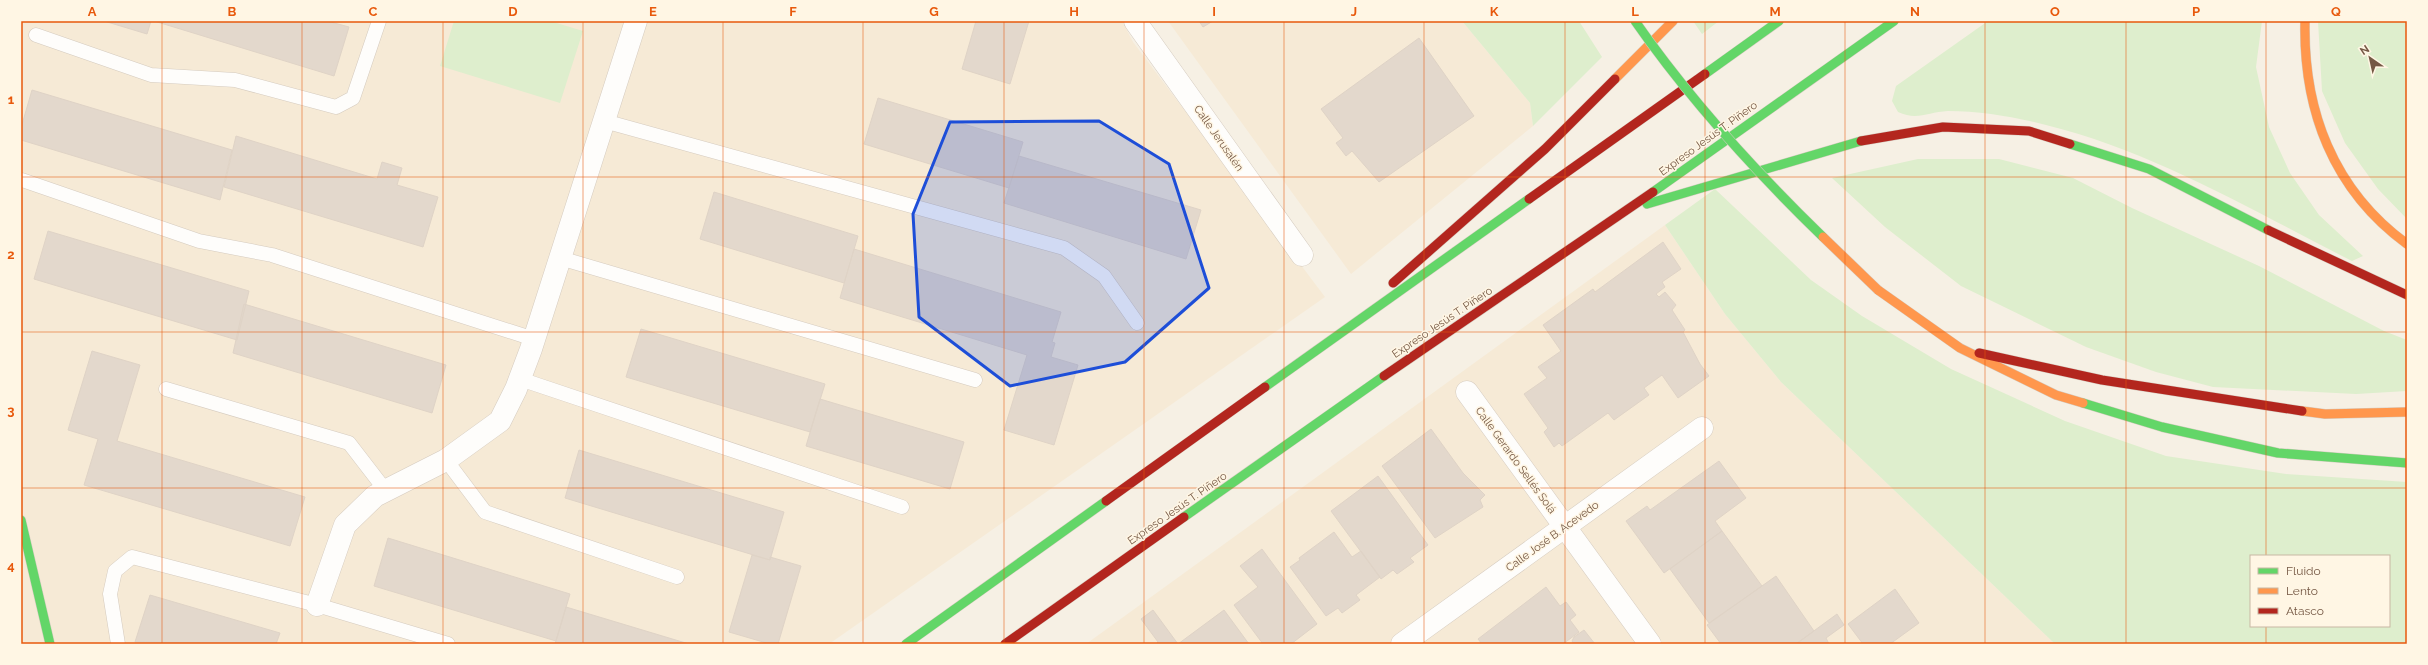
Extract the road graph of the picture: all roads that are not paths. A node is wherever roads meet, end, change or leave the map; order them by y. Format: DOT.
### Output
graph roads {
  1 [pos="379,21"];
  2 [pos="636,21"];
  3 [pos="1135,21"];
  4 [pos="1635,21"];
  5 [pos="1673,21"];
  6 [pos="1779,21"];
  7 [pos="1894,21"];
  8 [pos="2305,21"];
  9 [pos="36,35"];
  10 [pos="604,121"];
  11 [pos="22,180"];
  12 [pos="1630,209"];
  13 [pos="2407,244"];
  14 [pos="1302,255"];
  15 [pos="560,258"];
  16 [pos="2407,295"];
  17 [pos="1137,323"];
  18 [pos="534,339"];
  19 [pos="1960,348"];
  20 [pos="1299,366"];
  21 [pos="520,379"];
  22 [pos="975,380"];
  23 [pos="166,389"];
  24 [pos="1467,392"];
  25 [pos="2407,412"];
  26 [pos="1702,428"];
  27 [pos="446,460"];
  28 [pos="2407,462"];
  29 [pos="386,491"];
  30 [pos="902,507"];
  31 [pos="21,520"];
  32 [pos="1565,527"];
  33 [pos="677,577"];
  34 [pos="317,605"];
  35 [pos="50,644"];
  36 [pos="118,644"];
  37 [pos="448,644"];
  38 [pos="906,644"];
  39 [pos="1005,644"];
  40 [pos="1402,644"];
  41 [pos="1650,644"];
  1 -- 9 [label="lane"];
  2 -- 10 [label="street"];
  3 -- 14 [label="street, Calle Jerusalén"];
  4 -- 19 [label="main road, bridge"];
  5 -- 20 [label="main road"];
  6 -- 20 [label="main road"];
  7 -- 12 [label="main road, Expreso Jesús T. Piñero"];
  8 -- 13 [label="main road"];
  10 -- 15 [label="street"];
  10 -- 17 [label="lane"];
  11 -- 18 [label="lane"];
  12 -- 16 [label="main road"];
  12 -- 39 [label="main road, Expreso Jesús T. Piñero"];
  15 -- 18 [label="street"];
  15 -- 22 [label="lane"];
  18 -- 21 [label="street"];
  19 -- 25 [label="main road"];
  19 -- 28 [label="main road"];
  20 -- 38 [label="main road"];
  21 -- 27 [label="street"];
  21 -- 30 [label="lane"];
  23 -- 29 [label="lane"];
  24 -- 32 [label="street, Calle Gerardo Sellés Solá"];
  26 -- 32 [label="street, Calle José B. Acevedo"];
  27 -- 29 [label="street"];
  27 -- 33 [label="lane"];
  29 -- 34 [label="street"];
  31 -- 35 [label="main road"];
  32 -- 40 [label="street, Calle José B. Acevedo"];
  32 -- 41 [label="street, Calle Gerardo Sellés Solá"];
  34 -- 36 [label="lane"];
  34 -- 37 [label="lane"];
}
